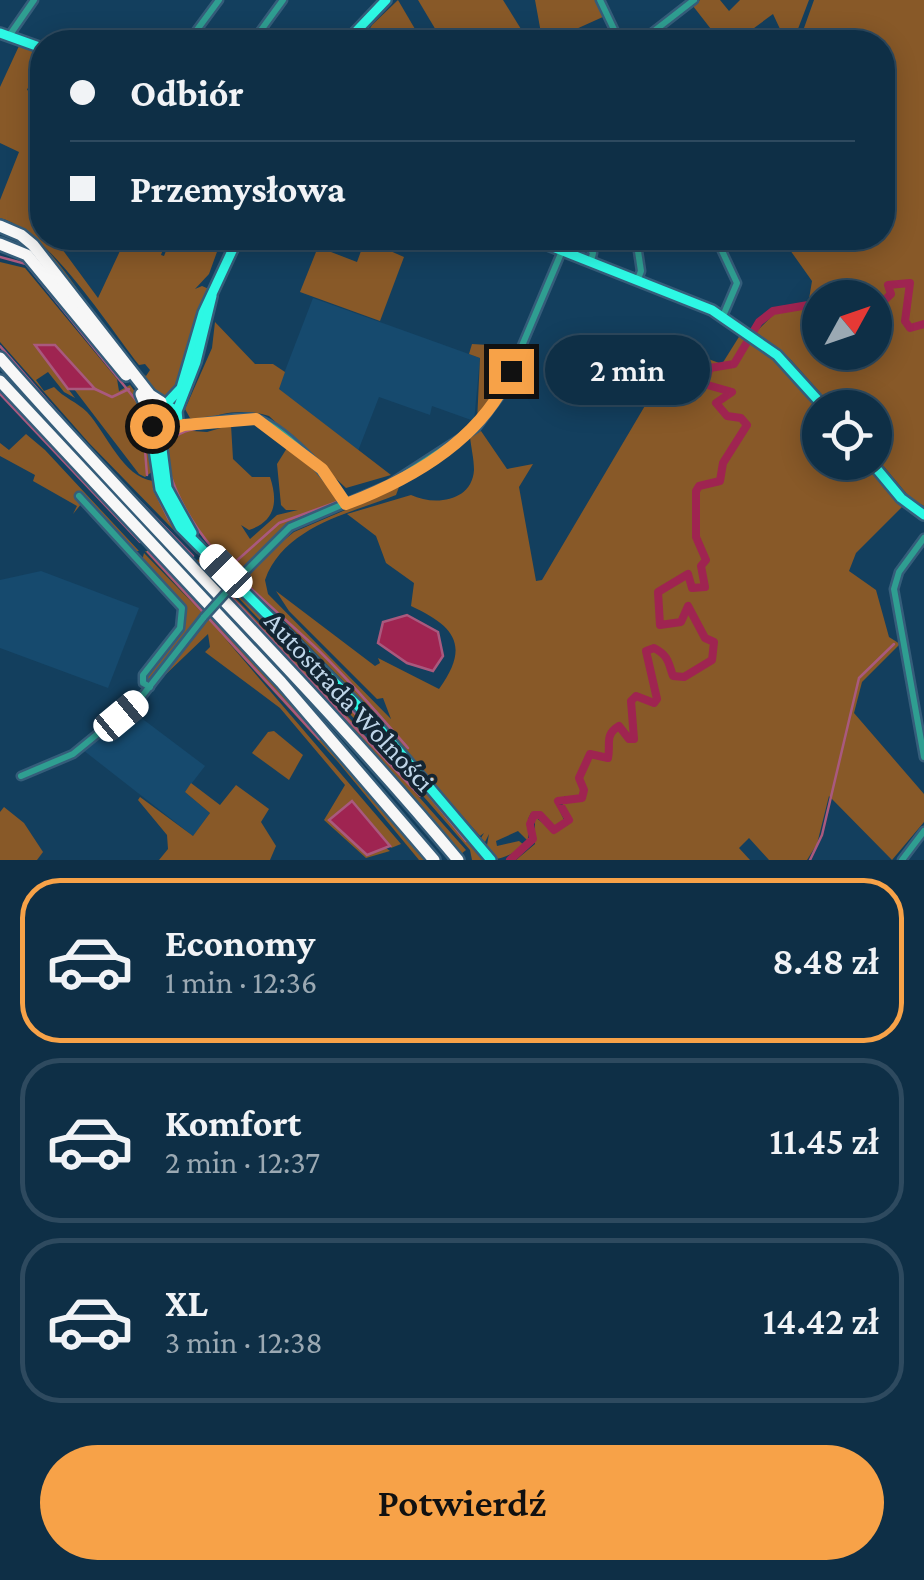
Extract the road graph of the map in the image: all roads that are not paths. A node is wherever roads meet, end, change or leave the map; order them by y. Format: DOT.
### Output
graph roads {
  1 [pos="34,0"];
  2 [pos="219,0"];
  3 [pos="283,0"];
  4 [pos="386,0"];
  5 [pos="600,0"];
  6 [pos="694,0"];
  7 [pos="197,30"];
  8 [pos="261,30"];
  9 [pos="357,30"];
  10 [pos="614,30"];
  11 [pos="655,30"];
  12 [pos="4,35"];
  13 [pos="30,44"];
  14 [pos="0,226"];
  15 [pos="0,240"];
  16 [pos="30,246"];
  17 [pos="32,250"];
  18 [pos="233,250"];
  19 [pos="562,250"];
  20 [pos="591,250"];
  21 [pos="637,250"];
  22 [pos="722,250"];
  23 [pos="0,252"];
  24 [pos="35,257"];
  25 [pos="591,261"];
  26 [pos="638,279"];
  27 [pos="212,296"];
  28 [pos="723,316"];
  29 [pos="0,358"];
  30 [pos="0,381"];
  31 [pos="809,390"];
  32 [pos="164,403"];
  33 [pos="177,412"];
  34 [pos="150,420"];
  35 [pos="196,425"];
  36 [pos="170,430"];
  37 [pos="886,480"];
  38 [pos="79,496"];
  39 [pos="346,504"];
  40 [pos="924,515"];
  41 [pos="924,538"];
  42 [pos="198,541"];
  43 [pos="150,688"];
  44 [pos="924,757"];
  45 [pos="21,776"];
  46 [pos="924,831"];
  47 [pos="434,860"];
  48 [pos="458,860"];
  49 [pos="491,860"];
  50 [pos="902,860"];
  1 -- 12 [label="street"];
  2 -- 7 [label="street"];
  3 -- 8 [label="street"];
  4 -- 9 [label="main road"];
  5 -- 10 [label="street"];
  6 -- 11 [label="street"];
  12 -- 13 [label="main road"];
  14 -- 16 [label="highway"];
  15 -- 24 [label="highway"];
  17 -- 24 [label="highway"];
  18 -- 27 [label="main road"];
  19 -- 25 [label="main road"];
  19 -- 39 [label="street"];
  20 -- 25 [label="street"];
  21 -- 26 [label="street"];
  22 -- 28 [label="street"];
  23 -- 24 [label="highway"];
  24 -- 32 [label="highway"];
  24 -- 34 [label="highway"];
  25 -- 26 [label="main road"];
  26 -- 28 [label="main road"];
  27 -- 32 [label="main road"];
  27 -- 33 [label="main road"];
  28 -- 31 [label="main road"];
  29 -- 48 [label="highway, Autostrada Wolności"];
  30 -- 47 [label="highway, Autostrada Wolności"];
  32 -- 33 [label="main road"];
  32 -- 34 [label="main road"];
  33 -- 35 [label="street"];
  33 -- 36 [label="main road"];
  34 -- 36 [label="main road"];
  34 -- 42 [label="main road"];
  35 -- 36 [label="street"];
  35 -- 39 [label="street"];
  36 -- 42 [label="main road"];
  37 -- 40 [label="main road"];
  38 -- 43 [label="street"];
  39 -- 43 [label="street, bridge"];
  41 -- 44 [label="street"];
  42 -- 49 [label="main road"];
  43 -- 45 [label="street"];
  46 -- 50 [label="street"];
}
